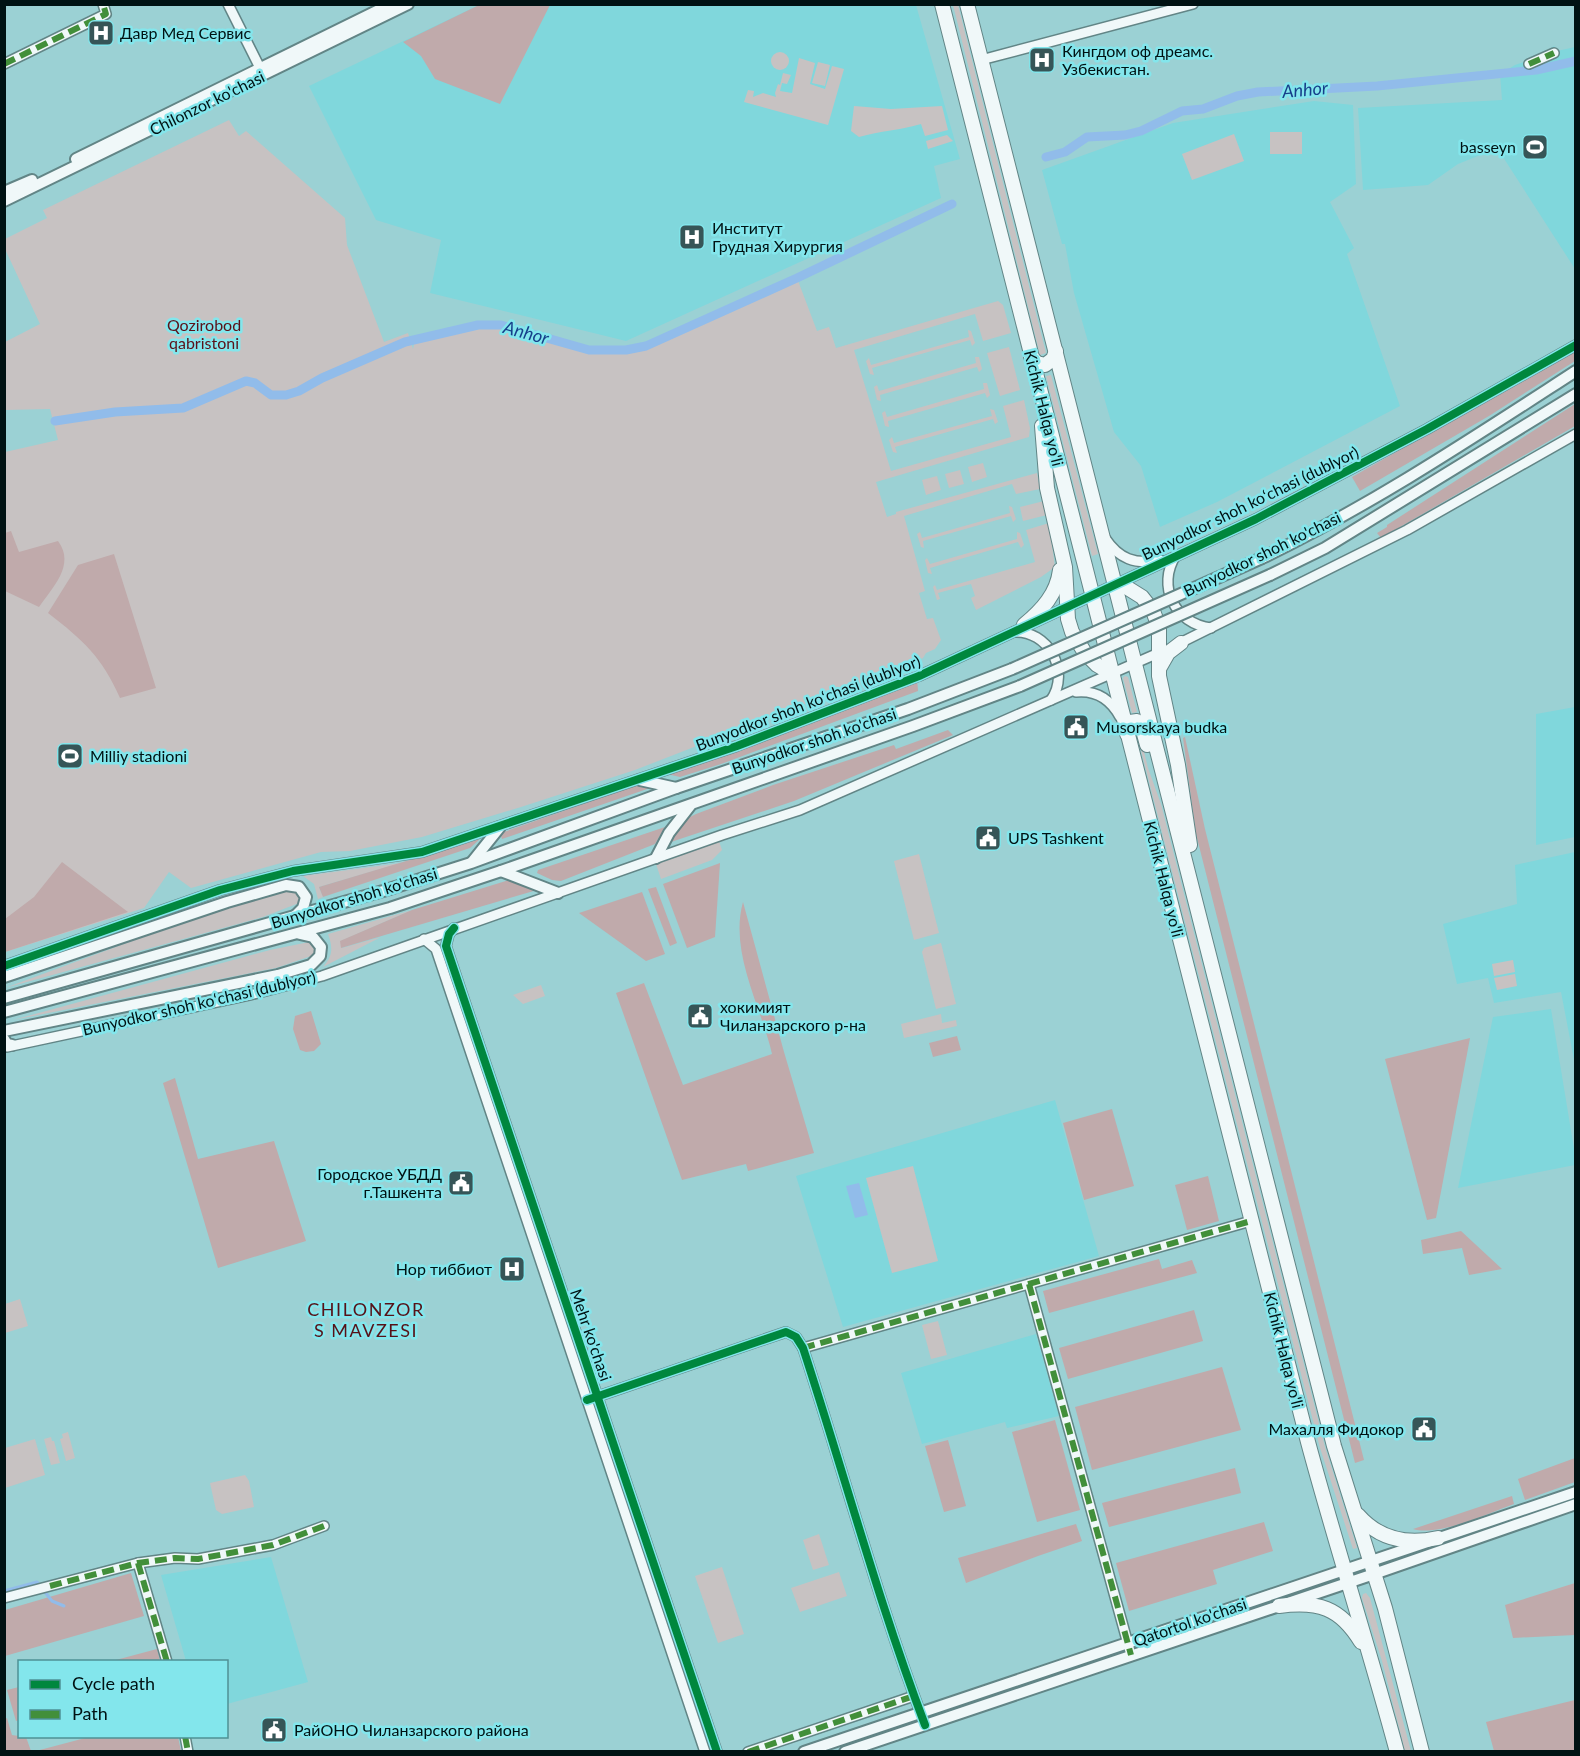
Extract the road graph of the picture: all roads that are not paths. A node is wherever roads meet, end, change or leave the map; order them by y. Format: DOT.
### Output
graph roads {
  1 [pos="103,4"];
  2 [pos="228,4"];
  3 [pos="391,4"];
  4 [pos="408,4"];
  5 [pos="942,4"];
  6 [pos="967,4"];
  7 [pos="1193,4"];
  8 [pos="1554,53"];
  9 [pos="981,60"];
  10 [pos="4,64"];
  11 [pos="1529,64"];
  12 [pos="262,72"];
  13 [pos="4,192"];
  14 [pos="4,201"];
  15 [pos="1575,345"];
  16 [pos="1056,351"];
  17 [pos="1031,357"];
  18 [pos="1575,371"];
  19 [pos="1040,390"];
  20 [pos="1575,393"];
  21 [pos="1575,434"];
  22 [pos="1102,532"];
  23 [pos="1061,550"];
  24 [pos="1176,555"];
  25 [pos="1115,584"];
  26 [pos="1092,595"];
  27 [pos="1066,606"];
  28 [pos="1024,626"];
  29 [pos="1211,628"];
  30 [pos="1010,632"];
  31 [pos="1181,643"];
  32 [pos="1160,660"];
  33 [pos="1136,664"];
  34 [pos="1112,674"];
  35 [pos="1056,698"];
  36 [pos="1127,734"];
  37 [pos="640,780"];
  38 [pos="676,788"];
  39 [pos="691,804"];
  40 [pos="1172,808"];
  41 [pos="500,827"];
  42 [pos="656,858"];
  43 [pos="471,863"];
  44 [pos="501,871"];
  45 [pos="558,893"];
  46 [pos="294,916"];
  47 [pos="1203,927"];
  48 [pos="454,928"];
  49 [pos="300,934"];
  50 [pos="424,939"];
  51 [pos="441,947"];
  52 [pos="4,966"];
  53 [pos="4,977"];
  54 [pos="4,998"];
  55 [pos="4,1012"];
  56 [pos="6,1038"];
  57 [pos="537,1218"];
  58 [pos="1251,1221"];
  59 [pos="527,1222"];
  60 [pos="543,1234"];
  61 [pos="532,1238"];
  62 [pos="1029,1284"];
  63 [pos="803,1348"];
  64 [pos="596,1392"];
  65 [pos="586,1396"];
  66 [pos="629,1491"];
  67 [pos="1575,1492"];
  68 [pos="619,1494"];
  69 [pos="1575,1503"];
  70 [pos="1355,1511"];
  71 [pos="324,1526"];
  72 [pos="1438,1538"];
  73 [pos="138,1563"];
  74 [pos="1372,1568"];
  75 [pos="1345,1577"];
  76 [pos="4,1598"];
  77 [pos="1280,1606"];
  78 [pos="1128,1642"];
  79 [pos="1369,1653"];
  80 [pos="1131,1655"];
  81 [pos="166,1660"];
  82 [pos="914,1696"];
  83 [pos="921,1712"];
  84 [pos="926,1725"];
  85 [pos="705,1752"];
  86 [pos="717,1752"];
  87 [pos="748,1752"];
  88 [pos="804,1752"];
  89 [pos="845,1752"];
  90 [pos="1397,1752"];
  91 [pos="1422,1752"];
  1 -- 10 [label="street"];
  2 -- 12 [label="street"];
  3 -- 12 [label="main road, Chilonzor ko'chasi"];
  4 -- 12 [label="main road, Chilonzor ko'chasi"];
  5 -- 17 [label="highway, Kichik Halqa yo'li"];
  6 -- 9 [label="highway, Kichik Halqa yo'li"];
  7 -- 9 [label="street"];
  8 -- 11 [label="street"];
  9 -- 16 [label="highway, Kichik Halqa yo'li"];
  12 -- 13 [label="main road, Chilonzor ko'chasi"];
  12 -- 14 [label="main road, Chilonzor ko'chasi"];
  15 -- 24 [label="street, Bunyodkor shoh koʻchasi (dublyor)"];
  16 -- 17 [label="highway"];
  16 -- 22 [label="highway, Kichik Halqa yo'li"];
  17 -- 19 [label="highway, Kichik Halqa yo'li"];
  18 -- 38 [label="main road, Bunyodkor shoh ko'chasi, bridge"];
  19 -- 23 [label="highway"];
  19 -- 26 [label="highway, Kichik Halqa yo'li"];
  20 -- 39 [label="main road, Bunyodkor shoh ko'chasi, bridge"];
  21 -- 29 [label="street"];
  22 -- 24 [label="street"];
  22 -- 25 [label="highway, Kichik Halqa yo'li"];
  23 -- 27 [label="highway"];
  23 -- 28 [label="highway"];
  24 -- 25 [label="street, Bunyodkor shoh koʻchasi (dublyor)"];
  24 -- 29 [label="street"];
  25 -- 26 [label="street, Bunyodkor shoh koʻchasi (dublyor)"];
  25 -- 32 [label="highway"];
  25 -- 33 [label="highway, Kichik Halqa yo'li"];
  26 -- 27 [label="street, Bunyodkor shoh koʻchasi (dublyor)"];
  26 -- 34 [label="highway, Kichik Halqa yo'li"];
  27 -- 28 [label="street, Bunyodkor shoh koʻchasi (dublyor)"];
  27 -- 34 [label="highway"];
  28 -- 30 [label="street, Bunyodkor shoh koʻchasi (dublyor)"];
  29 -- 31 [label="street"];
  30 -- 35 [label="street"];
  30 -- 37 [label="street, Bunyodkor shoh koʻchasi (dublyor)"];
  31 -- 32 [label="highway"];
  32 -- 33 [label="street, Bunyodkor shoh koʻchasi (dublyor)"];
  32 -- 47 [label="highway"];
  33 -- 34 [label="street, Bunyodkor shoh koʻchasi (dublyor)"];
  33 -- 40 [label="highway, Kichik Halqa yo'li"];
  34 -- 35 [label="street, Bunyodkor shoh koʻchasi (dublyor)"];
  34 -- 36 [label="highway, Kichik Halqa yo'li"];
  35 -- 36 [label="street"];
  35 -- 42 [label="street, Bunyodkor shoh koʻchasi (dublyor)"];
  36 -- 40 [label="highway"];
  36 -- 58 [label="highway, Kichik Halqa yo'li"];
  37 -- 38 [label="main road"];
  37 -- 41 [label="street, Bunyodkor shoh koʻchasi (dublyor)"];
  38 -- 43 [label="main road, Bunyodkor shoh ko'chasi"];
  39 -- 42 [label="main road"];
  39 -- 44 [label="main road, Bunyodkor shoh ko'chasi"];
  40 -- 47 [label="highway, Kichik Halqa yo'li"];
  41 -- 43 [label="main road"];
  41 -- 52 [label="street, Bunyodkor shoh koʻchasi (dublyor)"];
  42 -- 45 [label="street, Bunyodkor shoh koʻchasi (dublyor)"];
  43 -- 46 [label="main road, Bunyodkor shoh ko'chasi"];
  44 -- 45 [label="main road"];
  44 -- 49 [label="main road, Bunyodkor shoh ko'chasi"];
  45 -- 48 [label="street, Bunyodkor shoh koʻchasi (dublyor)"];
  46 -- 53 [label="main road"];
  46 -- 54 [label="main road, Bunyodkor shoh ko'chasi"];
  47 -- 70 [label="highway, Kichik Halqa yo'li"];
  48 -- 50 [label="street, Bunyodkor shoh koʻchasi (dublyor)"];
  48 -- 51 [label="street"];
  49 -- 55 [label="main road, Bunyodkor shoh ko'chasi"];
  49 -- 56 [label="main road"];
  50 -- 51 [label="street"];
  50 -- 56 [label="street, Bunyodkor shoh koʻchasi (dublyor)"];
  51 -- 57 [label="street, Mehr ko'chasi"];
  51 -- 59 [label="street, Mehr ko'chasi"];
  57 -- 59 [label="street"];
  57 -- 60 [label="street, Mehr ko'chasi"];
  58 -- 62 [label="street"];
  58 -- 75 [label="highway, Kichik Halqa yo'li"];
  59 -- 61 [label="street, Mehr ko'chasi"];
  60 -- 61 [label="street"];
  60 -- 64 [label="street, Mehr ko'chasi"];
  61 -- 65 [label="street, Mehr ko'chasi"];
  62 -- 63 [label="street"];
  62 -- 78 [label="street"];
  63 -- 64 [label="street"];
  63 -- 82 [label="street"];
  64 -- 65 [label="street"];
  64 -- 66 [label="street, Mehr ko'chasi"];
  65 -- 68 [label="street, Mehr ko'chasi"];
  66 -- 68 [label="street"];
  66 -- 86 [label="street, Mehr ko'chasi"];
  67 -- 72 [label="main road, Qatortol ko'chasi"];
  68 -- 85 [label="street, Mehr ko'chasi"];
  69 -- 74 [label="main road, Qatortol ko'chasi"];
  70 -- 72 [label="highway"];
  70 -- 74 [label="highway, Kichik Halqa yo'li"];
  71 -- 73 [label="street"];
  72 -- 74 [label="main road, Qatortol ko'chasi"];
  73 -- 76 [label="street"];
  73 -- 81 [label="street"];
  74 -- 75 [label="main road, Qatortol ko'chasi"];
  74 -- 91 [label="highway, Kichik Halqa yo'li"];
  75 -- 77 [label="main road, Qatortol ko'chasi"];
  75 -- 78 [label="main road, Qatortol ko'chasi"];
  75 -- 79 [label="highway, Kichik Halqa yo'li"];
  77 -- 79 [label="highway"];
  77 -- 80 [label="main road, Qatortol ko'chasi"];
  78 -- 80 [label="street"];
  78 -- 83 [label="main road, Qatortol ko'chasi"];
  79 -- 90 [label="highway, Kichik Halqa yo'li"];
  80 -- 84 [label="main road, Qatortol ko'chasi"];
  82 -- 83 [label="street"];
  82 -- 87 [label="street"];
  83 -- 84 [label="street"];
  83 -- 88 [label="main road, Qatortol ko'chasi"];
  84 -- 89 [label="main road, Qatortol ko'chasi"];
}
